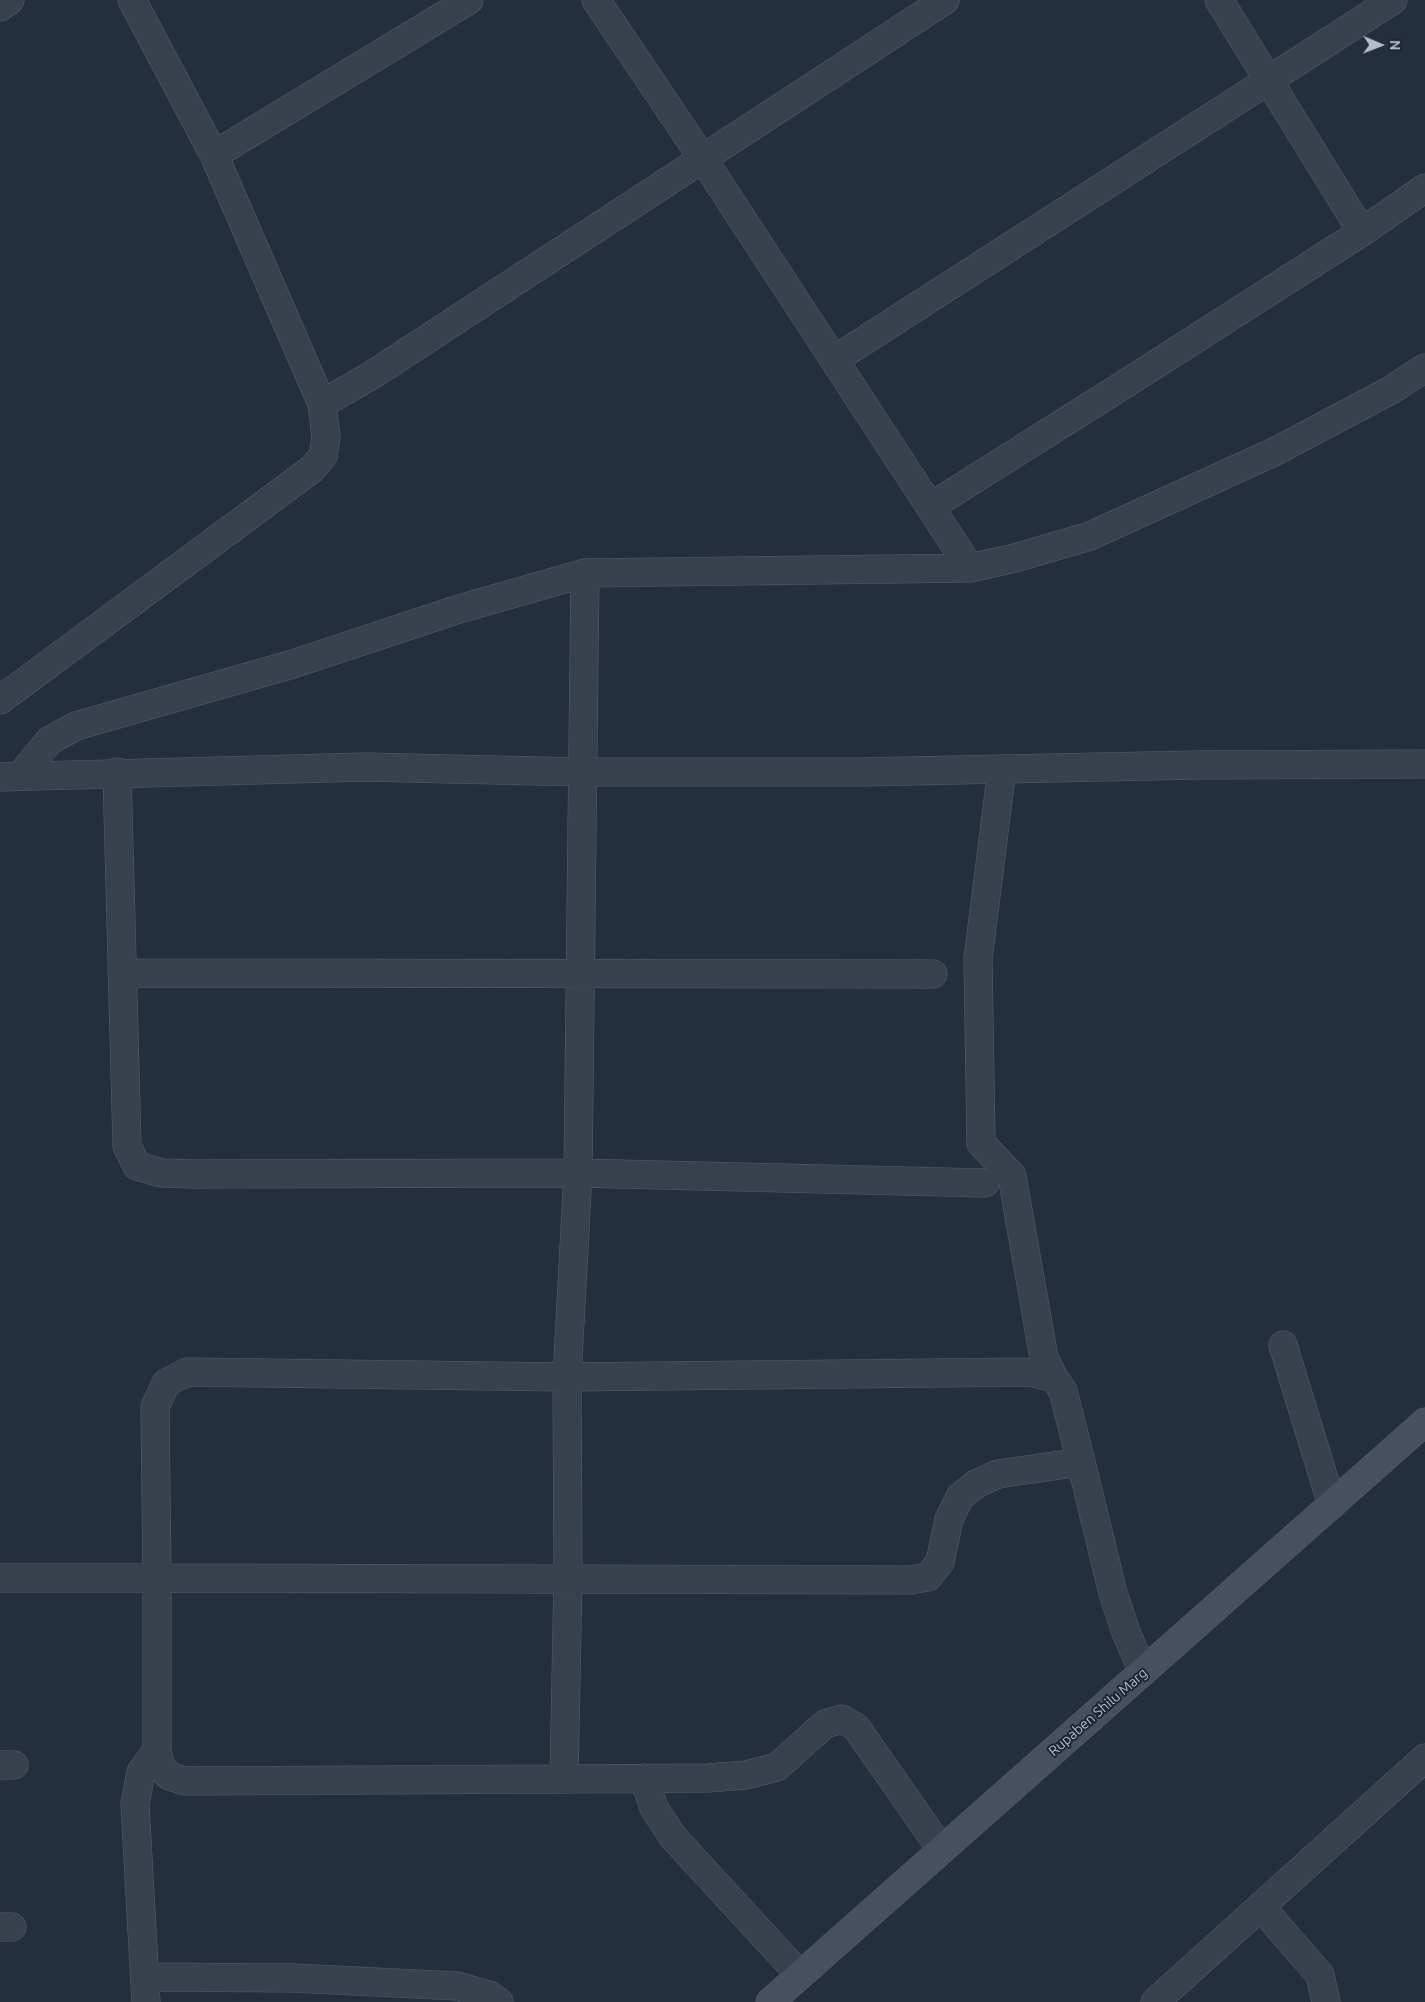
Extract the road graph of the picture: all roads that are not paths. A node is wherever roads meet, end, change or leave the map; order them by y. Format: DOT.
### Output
graph roads {
  1 [pos="10,0"];
  2 [pos="132,0"];
  3 [pos="469,0"];
  4 [pos="596,0"];
  5 [pos="945,0"];
  6 [pos="1219,0"];
  7 [pos="1393,0"];
  8 [pos="0,7"];
  9 [pos="1269,82"];
  10 [pos="214,155"];
  11 [pos="703,159"];
  12 [pos="1425,188"];
  13 [pos="1362,232"];
  14 [pos="834,360"];
  15 [pos="1425,368"];
  16 [pos="322,404"];
  17 [pos="930,507"];
  18 [pos="970,568"];
  19 [pos="585,573"];
  20 [pos="0,700"];
  21 [pos="1425,764"];
  22 [pos="1002,769"];
  23 [pos="117,772"];
  24 [pos="581,772"];
  25 [pos="10,776"];
  26 [pos="122,973"];
  27 [pos="579,974"];
  28 [pos="933,974"];
  29 [pos="578,1173"];
  30 [pos="985,1183"];
  31 [pos="1283,1345"];
  32 [pos="566,1377"];
  33 [pos="1054,1378"];
  34 [pos="1425,1422"];
  35 [pos="1081,1462"];
  36 [pos="1332,1505"];
  37 [pos="0,1578"];
  38 [pos="157,1578"];
  39 [pos="568,1578"];
  40 [pos="1144,1672"];
  41 [pos="156,1750"];
  42 [pos="1425,1758"];
  43 [pos="644,1778"];
  44 [pos="564,1779"];
  45 [pos="941,1849"];
  46 [pos="1261,1907"];
  47 [pos="800,1976"];
  48 [pos="146,1989"];
  49 [pos="499,2002"];
  50 [pos="770,2002"];
  51 [pos="1155,2002"];
  52 [pos="1326,2002"];
  1 -- 8 [label="street"];
  2 -- 10 [label="street"];
  3 -- 10 [label="street"];
  4 -- 11 [label="street"];
  5 -- 11 [label="street"];
  6 -- 9 [label="street"];
  7 -- 9 [label="street"];
  9 -- 13 [label="street"];
  9 -- 14 [label="street"];
  10 -- 16 [label="street"];
  11 -- 14 [label="street"];
  11 -- 16 [label="street"];
  12 -- 13 [label="street"];
  13 -- 17 [label="street"];
  14 -- 17 [label="street"];
  15 -- 18 [label="street"];
  16 -- 20 [label="street"];
  17 -- 18 [label="street"];
  18 -- 19 [label="street"];
  19 -- 24 [label="street"];
  19 -- 25 [label="street"];
  21 -- 22 [label="street"];
  22 -- 24 [label="street"];
  22 -- 33 [label="street"];
  23 -- 24 [label="street"];
  23 -- 25 [label="street"];
  23 -- 26 [label="street"];
  24 -- 27 [label="street"];
  26 -- 27 [label="street"];
  26 -- 29 [label="street"];
  27 -- 28 [label="street"];
  27 -- 29 [label="street"];
  29 -- 30 [label="street"];
  29 -- 32 [label="street"];
  31 -- 36 [label="street"];
  32 -- 33 [label="street"];
  32 -- 38 [label="street"];
  32 -- 39 [label="street"];
  33 -- 35 [label="street"];
  34 -- 36 [label="street, Rupaben Shilu Marg"];
  35 -- 39 [label="street"];
  35 -- 40 [label="street"];
  36 -- 40 [label="street, Rupaben Shilu Marg"];
  37 -- 38 [label="street"];
  38 -- 39 [label="street"];
  38 -- 41 [label="street"];
  39 -- 44 [label="street"];
  40 -- 45 [label="street, Rupaben Shilu Marg"];
  41 -- 44 [label="street"];
  41 -- 48 [label="street"];
  42 -- 46 [label="street"];
  43 -- 44 [label="street"];
  43 -- 45 [label="street"];
  43 -- 47 [label="street"];
  45 -- 47 [label="street, Rupaben Shilu Marg"];
  46 -- 51 [label="street"];
  46 -- 52 [label="street"];
  47 -- 50 [label="street, Rupaben Shilu Marg"];
  48 -- 49 [label="street"];
}
